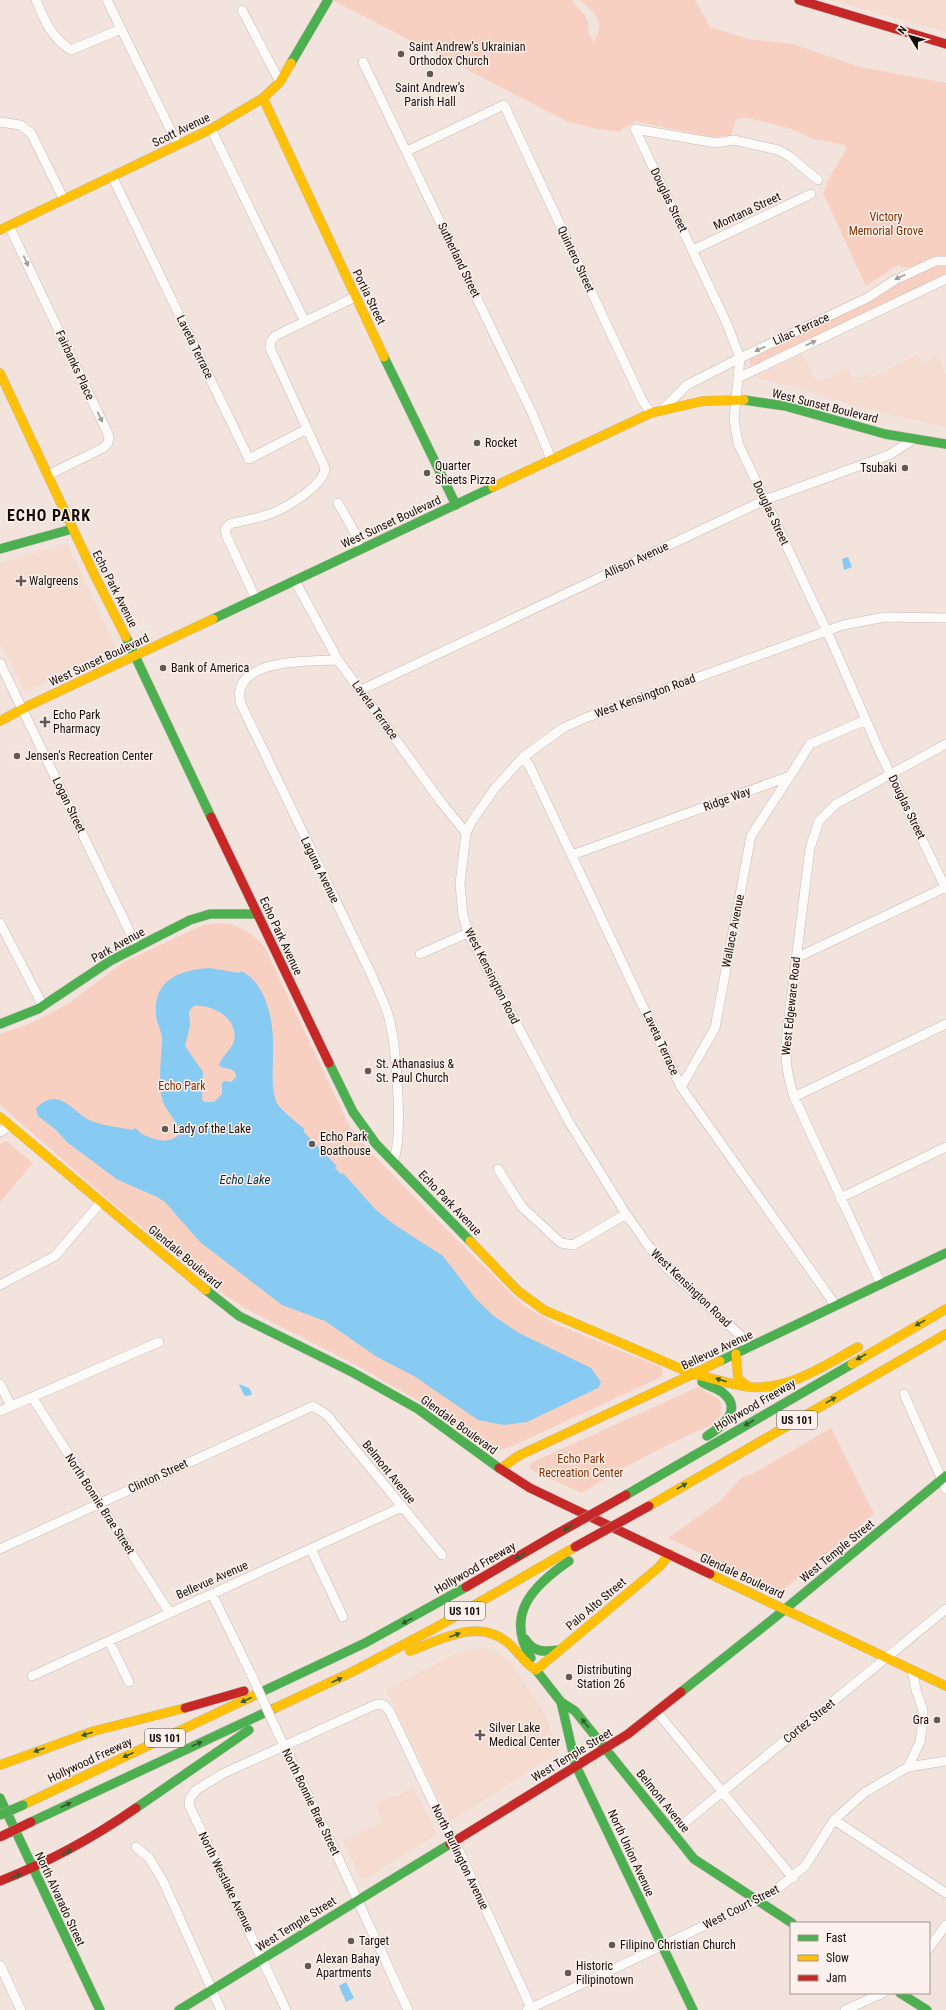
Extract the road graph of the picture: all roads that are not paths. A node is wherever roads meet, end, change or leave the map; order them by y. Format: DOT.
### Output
graph roads {
  1 [pos="36,0"];
  2 [pos="107,0"];
  3 [pos="328,0"];
  4 [pos="799,0"];
  5 [pos="242,10"];
  6 [pos="121,29"];
  7 [pos="946,44"];
  8 [pos="363,62"];
  9 [pos="280,82"];
  10 [pos="263,98"];
  11 [pos="0,122"];
  12 [pos="211,129"];
  13 [pos="178,145"];
  14 [pos="407,151"];
  15 [pos="112,176"];
  16 [pos="818,180"];
  17 [pos="811,194"];
  18 [pos="64,200"];
  19 [pos="9,226"];
  20 [pos="0,230"];
  21 [pos="693,250"];
  22 [pos="946,261"];
  23 [pos="946,279"];
  24 [pos="355,297"];
  25 [pos="306,322"];
  26 [pos="740,358"];
  27 [pos="0,372"];
  28 [pos="738,378"];
  29 [pos="737,399"];
  30 [pos="663,409"];
  31 [pos="651,413"];
  32 [pos="307,429"];
  33 [pos="914,439"];
  34 [pos="946,444"];
  35 [pos="551,459"];
  36 [pos="48,474"];
  37 [pos="765,500"];
  38 [pos="338,503"];
  39 [pos="456,505"];
  40 [pos="72,529"];
  41 [pos="0,549"];
  42 [pos="361,549"];
  43 [pos="295,581"];
  44 [pos="256,600"];
  45 [pos="946,618"];
  46 [pos="826,630"];
  47 [pos="135,657"];
  48 [pos="338,660"];
  49 [pos="0,664"];
  50 [pos="361,690"];
  51 [pos="22,709"];
  52 [pos="866,720"];
  53 [pos="0,721"];
  54 [pos="946,744"];
  55 [pos="523,757"];
  56 [pos="891,774"];
  57 [pos="790,776"];
  58 [pos="466,833"];
  59 [pos="572,855"];
  60 [pos="946,888"];
  61 [pos="256,914"];
  62 [pos="0,923"];
  63 [pos="468,933"];
  64 [pos="137,947"];
  65 [pos="420,954"];
  66 [pos="796,958"];
  67 [pos="43,1006"];
  68 [pos="0,1024"];
  69 [pos="946,1024"];
  70 [pos="681,1087"];
  71 [pos="794,1097"];
  72 [pos="0,1117"];
  73 [pos="10,1126"];
  74 [pos="0,1132"];
  75 [pos="946,1147"];
  76 [pos="393,1161"];
  77 [pos="498,1170"];
  78 [pos="840,1198"];
  79 [pos="101,1202"];
  80 [pos="626,1214"];
  81 [pos="946,1253"];
  82 [pos="881,1284"];
  83 [pos="0,1285"];
  84 [pos="836,1306"];
  85 [pos="946,1309"];
  86 [pos="946,1334"];
  87 [pos="894,1338"];
  88 [pos="159,1342"];
  89 [pos="749,1348"];
  90 [pos="736,1354"];
  91 [pos="693,1374"];
  92 [pos="0,1384"];
  93 [pos="749,1387"];
  94 [pos="904,1394"];
  95 [pos="32,1396"];
  96 [pos="11,1406"];
  97 [pos="316,1407"];
  98 [pos="0,1411"];
  99 [pos="500,1469"];
  100 [pos="944,1478"];
  101 [pos="946,1489"];
  102 [pos="626,1495"];
  103 [pos="100,1503"];
  104 [pos="402,1508"];
  105 [pos="0,1549"];
  106 [pos="580,1549"];
  107 [pos="311,1550"];
  108 [pos="670,1554"];
  109 [pos="442,1555"];
  110 [pos="212,1594"];
  111 [pos="785,1609"];
  112 [pos="946,1609"];
  113 [pos="169,1612"];
  114 [pos="522,1616"];
  115 [pos="343,1617"];
  116 [pos="109,1641"];
  117 [pos="559,1650"];
  118 [pos="887,1658"];
  119 [pos="536,1670"];
  120 [pos="912,1670"];
  121 [pos="306,1671"];
  122 [pos="352,1672"];
  123 [pos="32,1676"];
  124 [pos="129,1682"];
  125 [pos="946,1686"];
  126 [pos="321,1687"];
  127 [pos="561,1702"];
  128 [pos="657,1712"];
  129 [pos="284,1745"];
  130 [pos="605,1748"];
  131 [pos="946,1761"];
  132 [pos="0,1765"];
  133 [pos="576,1766"];
  134 [pos="908,1767"];
  135 [pos="722,1792"];
  136 [pos="0,1798"];
  137 [pos="0,1816"];
  138 [pos="834,1820"];
  139 [pos="672,1833"];
  140 [pos="0,1837"];
  141 [pos="454,1840"];
  142 [pos="136,1847"];
  143 [pos="33,1869"];
  144 [pos="793,1878"];
  145 [pos="0,1881"];
  146 [pos="946,1894"];
  147 [pos="757,1900"];
  148 [pos="357,1901"];
  149 [pos="790,1922"];
  150 [pos="946,1925"];
  151 [pos="662,1945"];
  152 [pos="930,1947"];
  153 [pos="263,1959"];
  154 [pos="0,1965"];
  155 [pos="213,1990"];
  156 [pos="881,1994"];
  157 [pos="902,1994"];
  158 [pos="530,2009"];
  159 [pos="21,2010"];
  160 [pos="100,2010"];
  161 [pos="179,2010"];
  162 [pos="221,2010"];
  163 [pos="286,2010"];
  164 [pos="408,2010"];
  165 [pos="693,2010"];
  166 [pos="845,2010"];
  167 [pos="927,2010"];
  1 -- 6 [label="street"];
  2 -- 6 [label="street"];
  3 -- 9 [label="main road, Scott Avenue"];
  4 -- 7 [label="main road"];
  5 -- 9 [label="street"];
  6 -- 13 [label="street"];
  8 -- 14 [label="street, Sutherland Street"];
  9 -- 10 [label="main road, Scott Avenue"];
  10 -- 12 [label="main road, Scott Avenue"];
  10 -- 24 [label="main road, Portia Street"];
  11 -- 18 [label="street"];
  12 -- 13 [label="main road, Scott Avenue"];
  12 -- 25 [label="street"];
  13 -- 15 [label="main road, Scott Avenue"];
  14 -- 31 [label="street, Quintero Street"];
  14 -- 35 [label="street, Sutherland Street"];
  15 -- 18 [label="main road, Scott Avenue"];
  15 -- 32 [label="street, Laveta Terrace"];
  16 -- 21 [label="street, Douglas Street"];
  17 -- 21 [label="street, Montana Street"];
  18 -- 19 [label="main road, Scott Avenue"];
  19 -- 20 [label="main road, Scott Avenue"];
  19 -- 36 [label="street, Fairbanks Place, one-way"];
  21 -- 26 [label="street, Douglas Street"];
  22 -- 26 [label="street, Lilac Terrace, one-way"];
  28 -- 23 [label="street, one-way"];
  24 -- 25 [label="street"];
  24 -- 39 [label="main road, Portia Street"];
  25 -- 32 [label="street"];
  26 -- 28 [label="street, Douglas Street"];
  26 -- 30 [label="street, Lilac Terrace"];
  27 -- 36 [label="main road, Echo Park Avenue"];
  28 -- 29 [label="street, Douglas Street"];
  29 -- 30 [label="main road, West Sunset Boulevard"];
  29 -- 33 [label="main road, West Sunset Boulevard"];
  29 -- 37 [label="street, Douglas Street"];
  30 -- 31 [label="main road, West Sunset Boulevard"];
  31 -- 35 [label="main road, West Sunset Boulevard"];
  32 -- 44 [label="street"];
  33 -- 34 [label="main road, West Sunset Boulevard"];
  33 -- 37 [label="street, Allison Avenue"];
  35 -- 39 [label="main road, West Sunset Boulevard"];
  36 -- 40 [label="main road, Echo Park Avenue"];
  37 -- 46 [label="street, Douglas Street"];
  37 -- 50 [label="street, Allison Avenue"];
  38 -- 42 [label="street"];
  39 -- 42 [label="main road, West Sunset Boulevard"];
  40 -- 41 [label="main road"];
  40 -- 47 [label="main road, Echo Park Avenue"];
  42 -- 43 [label="main road, West Sunset Boulevard"];
  43 -- 44 [label="main road, West Sunset Boulevard"];
  43 -- 48 [label="street, Laveta Terrace"];
  44 -- 47 [label="main road, West Sunset Boulevard"];
  45 -- 46 [label="street, West Kensington Road"];
  46 -- 52 [label="street, Douglas Street"];
  46 -- 55 [label="street, West Kensington Road"];
  47 -- 51 [label="main road, West Sunset Boulevard"];
  47 -- 61 [label="main road, Echo Park Avenue"];
  48 -- 50 [label="street, Laveta Terrace"];
  48 -- 76 [label="street, Laguna Avenue"];
  49 -- 51 [label="street, Logan Street"];
  50 -- 58 [label="street, Laveta Terrace"];
  51 -- 53 [label="main road, West Sunset Boulevard"];
  51 -- 64 [label="street, Logan Street"];
  52 -- 56 [label="street, Douglas Street"];
  52 -- 57 [label="street"];
  54 -- 56 [label="street, West Edgeware Road"];
  55 -- 58 [label="street, West Kensington Road"];
  55 -- 59 [label="street, Laveta Terrace"];
  56 -- 60 [label="street, Douglas Street"];
  56 -- 66 [label="street, West Edgeware Road"];
  57 -- 59 [label="street, Ridge Way"];
  57 -- 70 [label="street, Wallace Avenue"];
  58 -- 63 [label="street, West Kensington Road"];
  59 -- 70 [label="street, Laveta Terrace"];
  60 -- 66 [label="street"];
  61 -- 64 [label="main road, Park Avenue"];
  61 -- 76 [label="main road, Echo Park Avenue"];
  62 -- 67 [label="street"];
  63 -- 65 [label="street"];
  63 -- 80 [label="street, West Kensington Road"];
  64 -- 67 [label="main road, Park Avenue"];
  66 -- 71 [label="street, West Edgeware Road"];
  67 -- 68 [label="main road, Park Avenue"];
  69 -- 71 [label="street"];
  70 -- 84 [label="street, Laveta Terrace"];
  71 -- 78 [label="street, West Edgeware Road"];
  72 -- 73 [label="main road, Glendale Boulevard"];
  73 -- 74 [label="street"];
  73 -- 79 [label="main road, Glendale Boulevard"];
  75 -- 78 [label="street"];
  76 -- 91 [label="main road, Echo Park Avenue"];
  77 -- 80 [label="street"];
  78 -- 82 [label="street, West Edgeware Road"];
  79 -- 83 [label="street"];
  79 -- 99 [label="main road, Glendale Boulevard"];
  80 -- 89 [label="street, West Kensington Road"];
  81 -- 82 [label="main road, Bellevue Avenue"];
  82 -- 84 [label="main road, Bellevue Avenue"];
  84 -- 89 [label="main road, Bellevue Avenue"];
  85 -- 87 [label="main road, Hollywood Freeway / US 101, one-way"];
  106 -- 86 [label="main road, US 101, one-way, bridge"];
  87 -- 93 [label="main road"];
  87 -- 102 [label="main road, Hollywood Freeway / US 101, one-way"];
  88 -- 95 [label="street"];
  89 -- 90 [label="main road, Bellevue Avenue"];
  90 -- 91 [label="main road, Bellevue Avenue"];
  90 -- 93 [label="main road"];
  93 -- 91 [label="main road, one-way"];
  91 -- 99 [label="main road, Bellevue Avenue"];
  91 -- 102 [label="main road"];
  92 -- 96 [label="street"];
  94 -- 100 [label="street"];
  95 -- 96 [label="street"];
  95 -- 103 [label="street, North Bonnie Brae Street"];
  96 -- 98 [label="street"];
  97 -- 103 [label="street, Clinton Street"];
  97 -- 104 [label="street, Belmont Avenue"];
  99 -- 108 [label="main road, Glendale Boulevard"];
  100 -- 101 [label="street"];
  100 -- 111 [label="main road, West Temple Street"];
  102 -- 121 [label="main road, Hollywood Freeway / US 101, one-way, bridge"];
  103 -- 105 [label="street, Clinton Street"];
  103 -- 113 [label="street, North Bonnie Brae Street"];
  104 -- 107 [label="street, Bellevue Avenue"];
  104 -- 109 [label="street, Belmont Avenue"];
  106 -- 114 [label="main road"];
  106 -- 122 [label="main road, US 101"];
  107 -- 110 [label="street, Bellevue Avenue"];
  107 -- 115 [label="street"];
  108 -- 111 [label="main road, Glendale Boulevard"];
  108 -- 117 [label="main road, Palo Alto Street"];
  110 -- 113 [label="street, Bellevue Avenue"];
  110 -- 129 [label="street, North Bonnie Brae Street, bridge"];
  111 -- 118 [label="main road, Glendale Boulevard"];
  111 -- 128 [label="main road, West Temple Street"];
  112 -- 118 [label="street, Cortez Street"];
  113 -- 116 [label="street, Bellevue Avenue"];
  114 -- 117 [label="main road"];
  114 -- 119 [label="main road"];
  116 -- 123 [label="street, Bellevue Avenue"];
  116 -- 124 [label="street"];
  117 -- 119 [label="main road, Palo Alto Street"];
  118 -- 120 [label="main road, Glendale Boulevard"];
  118 -- 135 [label="street, Cortez Street"];
  122 -- 119 [label="main road, one-way"];
  119 -- 127 [label="main road, Belmont Avenue"];
  120 -- 125 [label="main road, Glendale Boulevard"];
  120 -- 134 [label="street"];
  121 -- 132 [label="main road, one-way"];
  121 -- 137 [label="main road, Hollywood Freeway / US 101, one-way, bridge"];
  126 -- 122 [label="main road, US 101, one-way"];
  140 -- 126 [label="main road, US 101, one-way, bridge"];
  143 -- 126 [label="main road, one-way"];
  130 -- 127 [label="main road, Belmont Avenue, one-way"];
  127 -- 133 [label="main road, North Union Avenue"];
  128 -- 130 [label="main road, West Temple Street"];
  128 -- 135 [label="street"];
  129 -- 141 [label="street, North Burlington Avenue"];
  129 -- 148 [label="street, North Bonnie Brae Street"];
  129 -- 153 [label="street, North Westlake Avenue"];
  130 -- 133 [label="main road, West Temple Street"];
  130 -- 139 [label="main road, Belmont Avenue"];
  131 -- 134 [label="street, West Court Street"];
  133 -- 141 [label="main road, West Temple Street"];
  133 -- 151 [label="main road, North Union Avenue"];
  134 -- 138 [label="street, West Court Street"];
  135 -- 139 [label="street, Cortez Street"];
  135 -- 144 [label="street"];
  136 -- 143 [label="main road, North Alvarado Street"];
  138 -- 144 [label="street, West Court Street"];
  138 -- 146 [label="street"];
  139 -- 147 [label="main road, Belmont Avenue"];
  141 -- 148 [label="main road, West Temple Street"];
  141 -- 158 [label="street, North Burlington Avenue"];
  142 -- 155 [label="street"];
  145 -- 143 [label="main road, one-way"];
  143 -- 160 [label="main road, North Alvarado Street"];
  144 -- 147 [label="street, West Court Street"];
  147 -- 149 [label="main road, Belmont Avenue"];
  147 -- 151 [label="street, West Court Street"];
  148 -- 153 [label="main road, West Temple Street"];
  148 -- 164 [label="street, North Bonnie Brae Street"];
  150 -- 152 [label="street"];
  151 -- 158 [label="street, West Court Street"];
  151 -- 165 [label="main road, North Union Avenue"];
  153 -- 155 [label="main road, West Temple Street"];
  153 -- 163 [label="street, North Westlake Avenue"];
  154 -- 159 [label="street"];
  155 -- 161 [label="main road, West Temple Street"];
  155 -- 162 [label="street"];
  156 -- 166 [label="street"];
  157 -- 167 [label="main road"];
}
